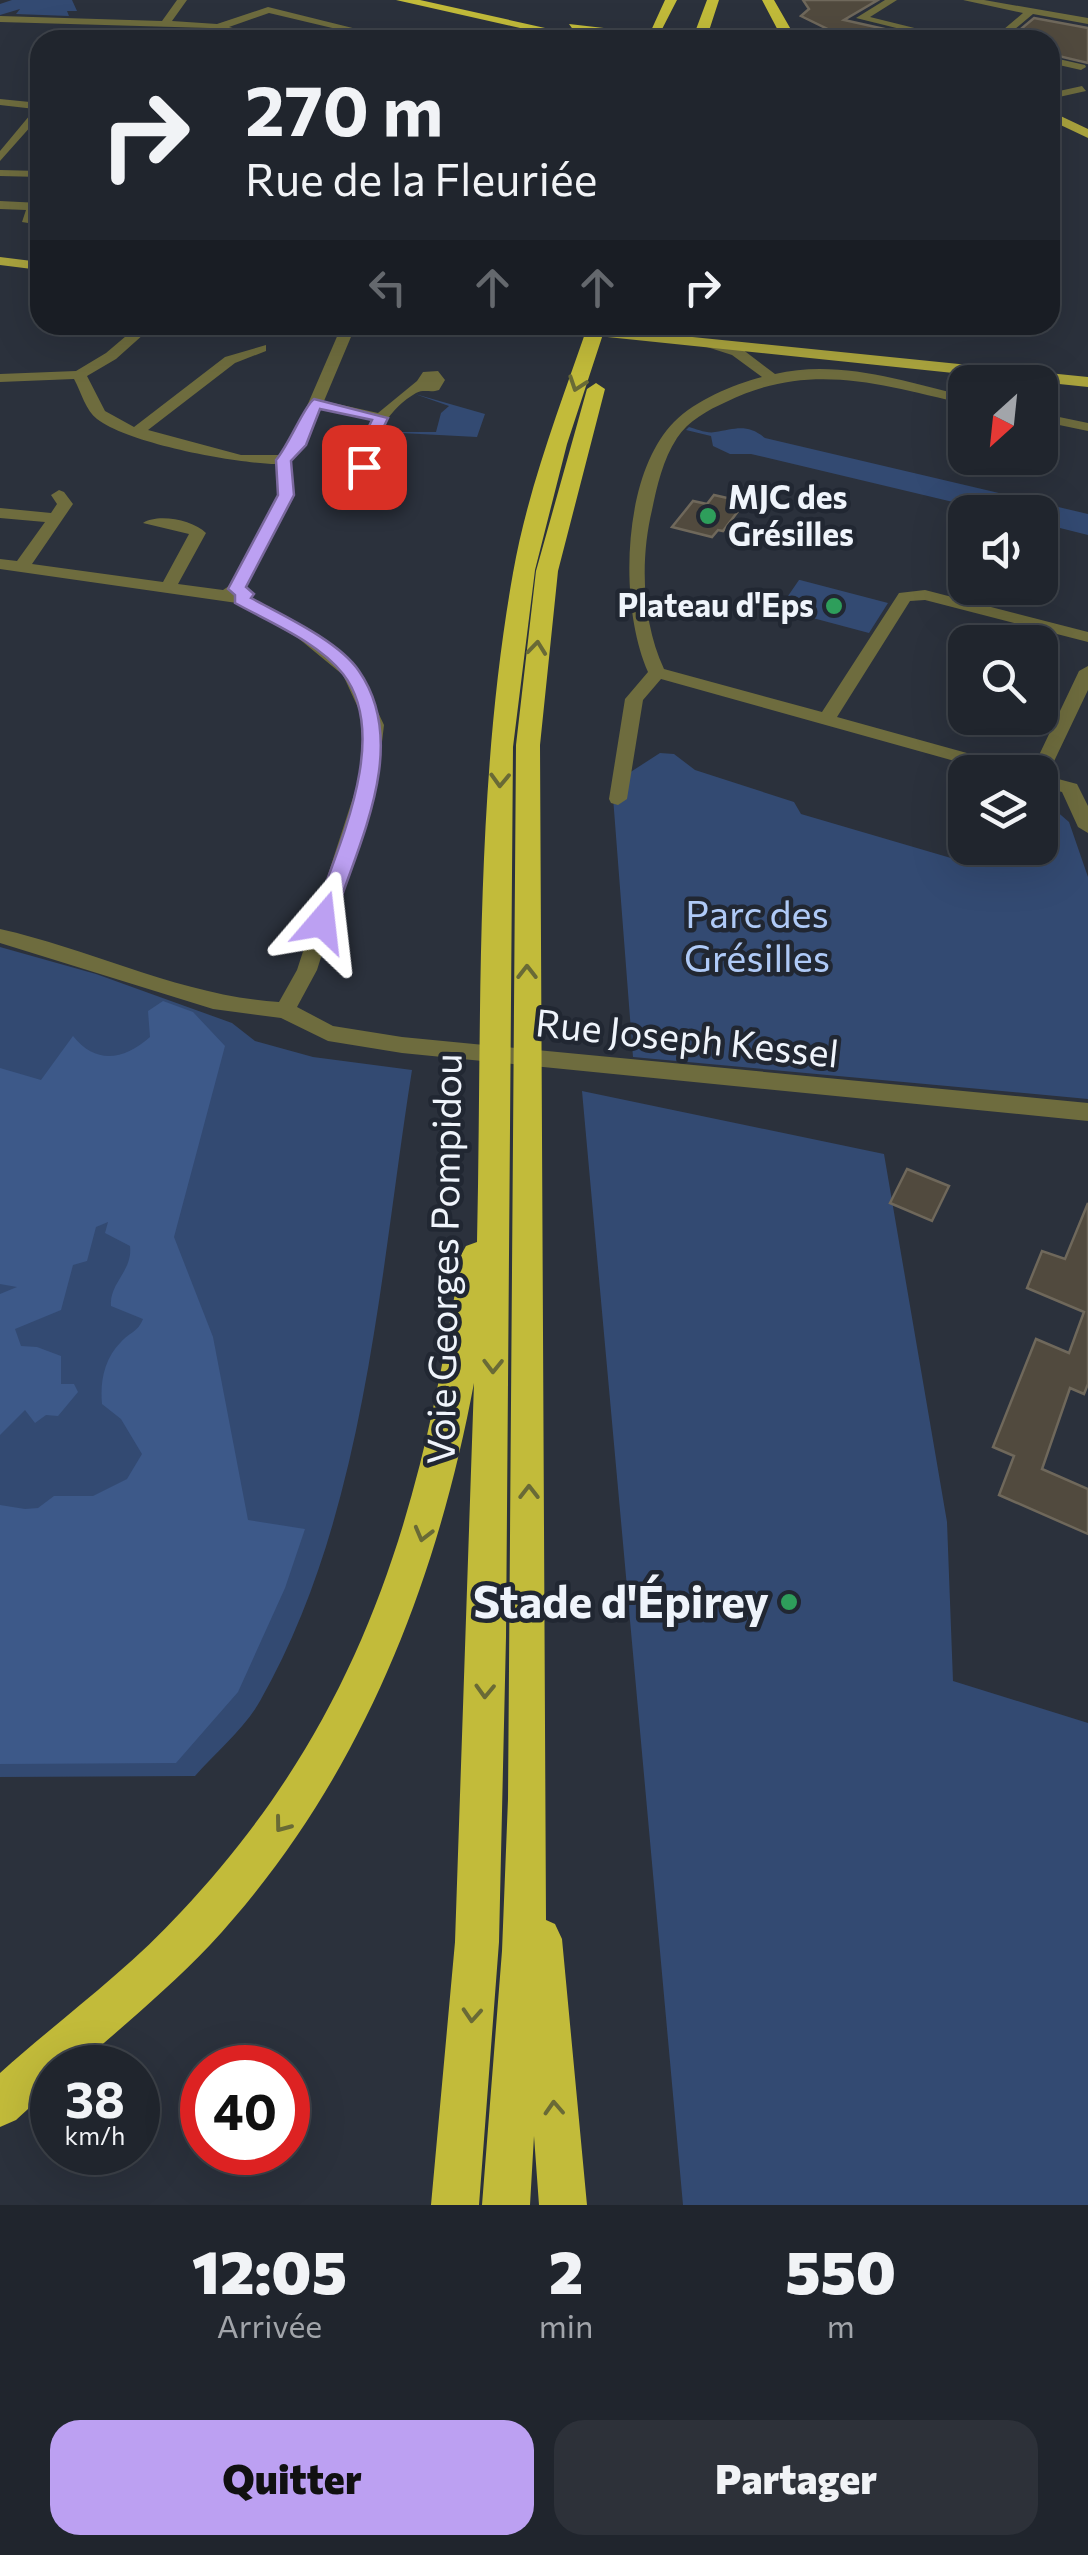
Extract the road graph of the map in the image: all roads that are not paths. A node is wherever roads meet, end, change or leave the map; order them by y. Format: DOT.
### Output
graph roads {
  1 [pos="182,0"];
  2 [pos="402,0"];
  3 [pos="448,0"];
  4 [pos="671,0"];
  5 [pos="714,0"];
  6 [pos="729,0"];
  7 [pos="766,0"];
  8 [pos="892,0"];
  9 [pos="968,0"];
  10 [pos="1032,11"];
  11 [pos="0,19"];
  12 [pos="1088,21"];
  13 [pos="108,22"];
  14 [pos="165,24"];
  15 [pos="219,26"];
  16 [pos="102,30"];
  17 [pos="235,30"];
  18 [pos="353,30"];
  19 [pos="544,30"];
  20 [pos="604,30"];
  21 [pos="655,30"];
  22 [pos="703,30"];
  23 [pos="718,30"];
  24 [pos="769,30"];
  25 [pos="784,30"];
  26 [pos="914,30"];
  27 [pos="1008,30"];
  28 [pos="1060,62"];
  29 [pos="1082,68"];
  30 [pos="1085,87"];
  31 [pos="1060,93"];
  32 [pos="0,102"];
  33 [pos="30,106"];
  34 [pos="1060,108"];
  35 [pos="1060,113"];
  36 [pos="30,120"];
  37 [pos="1088,130"];
  38 [pos="0,158"];
  39 [pos="0,173"];
  40 [pos="30,174"];
  41 [pos="0,205"];
  42 [pos="30,207"];
  43 [pos="0,261"];
  44 [pos="30,265"];
  45 [pos="135,335"];
  46 [pos="347,335"];
  47 [pos="352,335"];
  48 [pos="592,335"];
  49 [pos="615,335"];
  50 [pos="656,335"];
  51 [pos="345,342"];
  52 [pos="712,344"];
  53 [pos="261,348"];
  54 [pos="1088,373"];
  55 [pos="62,375"];
  56 [pos="79,375"];
  57 [pos="768,376"];
  58 [pos="0,378"];
  59 [pos="1088,382"];
  60 [pos="422,384"];
  61 [pos="0,392"];
  62 [pos="948,397"];
  63 [pos="314,403"];
  64 [pos="381,418"];
  65 [pos="1058,421"];
  66 [pos="1088,428"];
  67 [pos="136,432"];
  68 [pos="277,463"];
  69 [pos="382,488"];
  70 [pos="59,494"];
  71 [pos="0,513"];
  72 [pos="56,518"];
  73 [pos="151,523"];
  74 [pos="0,564"];
  75 [pos="22,566"];
  76 [pos="170,586"];
  77 [pos="234,594"];
  78 [pos="1088,638"];
  79 [pos="1088,671"];
  80 [pos="657,672"];
  81 [pos="826,720"];
  82 [pos="953,755"];
  83 [pos="1048,755"];
  84 [pos="1079,790"];
  85 [pos="618,799"];
  86 [pos="1088,827"];
  87 [pos="0,936"];
  88 [pos="285,1010"];
  89 [pos="1088,1112"];
  90 [pos="494,1128"];
  91 [pos="528,1800"];
  92 [pos="0,2104"];
  93 [pos="455,2205"];
  94 [pos="506,2205"];
  95 [pos="563,2205"];
  1 -- 14 [label="street"];
  2 -- 19 [label="highway"];
  3 -- 20 [label="highway"];
  4 -- 21 [label="highway"];
  5 -- 22 [label="highway"];
  6 -- 23 [label="highway"];
  7 -- 24 [label="highway"];
  7 -- 25 [label="highway"];
  8 -- 26 [label="street"];
  9 -- 10 [label="street"];
  10 -- 12 [label="street"];
  10 -- 27 [label="street"];
  11 -- 13 [label="street"];
  13 -- 14 [label="street"];
  13 -- 16 [label="street"];
  14 -- 15 [label="street"];
  15 -- 17 [label="street"];
  15 -- 18 [label="street"];
  28 -- 29 [label="street"];
  30 -- 31 [label="street"];
  30 -- 34 [label="street"];
  32 -- 33 [label="street"];
  35 -- 37 [label="main road"];
  36 -- 38 [label="street"];
  39 -- 40 [label="street"];
  41 -- 42 [label="street"];
  43 -- 44 [label="main road"];
  45 -- 56 [label="street"];
  46 -- 51 [label="street"];
  47 -- 51 [label="street"];
  48 -- 90 [label="highway, Voie Georges Pompidou, one-way"];
  91 -- 49 [label="highway, one-way"];
  50 -- 52 [label="main road"];
  50 -- 54 [label="main road"];
  51 -- 63 [label="street"];
  52 -- 57 [label="street"];
  52 -- 59 [label="main road"];
  53 -- 67 [label="street"];
  55 -- 56 [label="street"];
  55 -- 58 [label="street"];
  55 -- 61 [label="street"];
  56 -- 67 [label="street"];
  57 -- 62 [label="street"];
  57 -- 80 [label="street"];
  60 -- 64 [label="street"];
  63 -- 64 [label="street"];
  63 -- 68 [label="street"];
  64 -- 69 [label="street"];
  65 -- 66 [label="street"];
  67 -- 68 [label="street"];
  68 -- 77 [label="street"];
  70 -- 72 [label="street"];
  71 -- 72 [label="street"];
  72 -- 75 [label="street"];
  73 -- 76 [label="street"];
  74 -- 75 [label="street"];
  75 -- 76 [label="street"];
  76 -- 77 [label="street"];
  77 -- 88 [label="street"];
  78 -- 81 [label="street"];
  79 -- 83 [label="street"];
  80 -- 81 [label="street"];
  80 -- 85 [label="street"];
  81 -- 82 [label="street"];
  84 -- 86 [label="street"];
  87 -- 88 [label="street"];
  88 -- 89 [label="street, Rue Joseph Kessel"];
  90 -- 92 [label="highway, one-way"];
  90 -- 93 [label="highway, Voie Georges Pompidou, one-way"];
  91 -- 94 [label="highway"];
  95 -- 91 [label="highway, one-way"];
}
